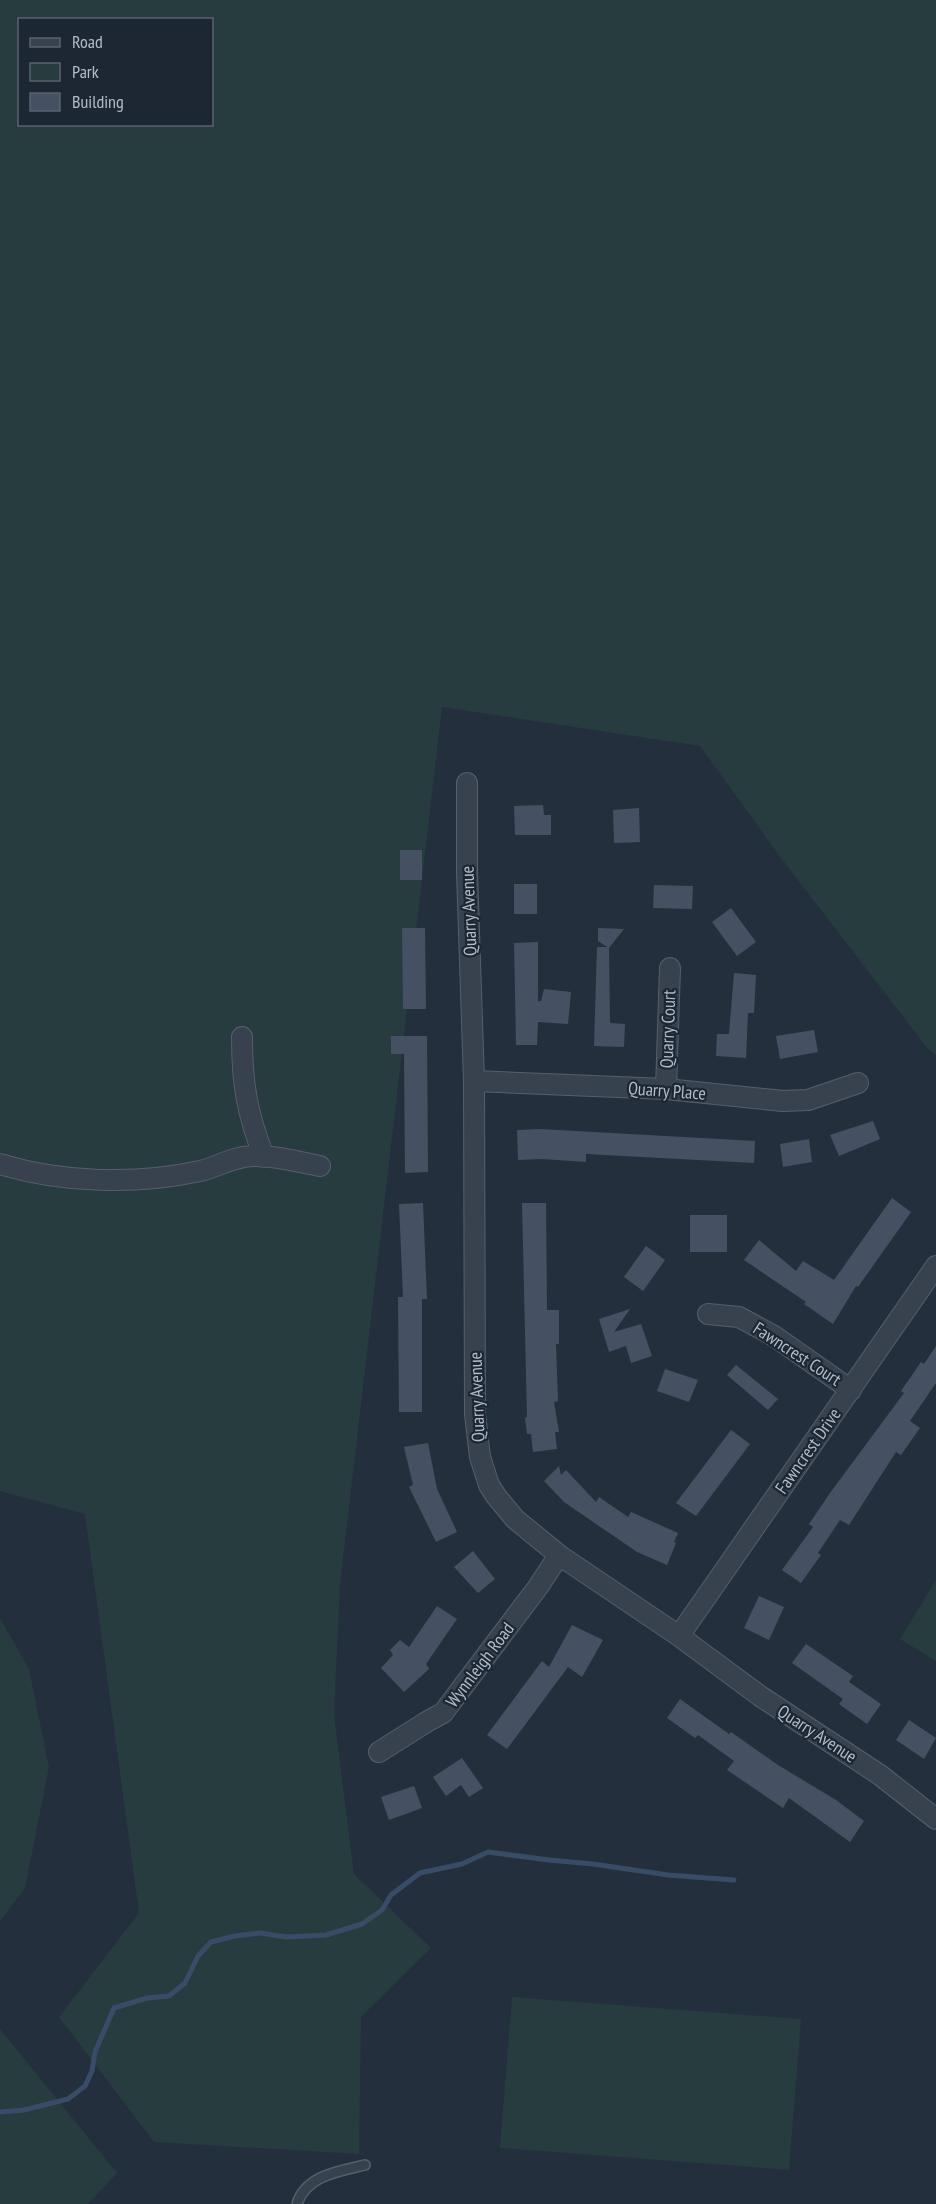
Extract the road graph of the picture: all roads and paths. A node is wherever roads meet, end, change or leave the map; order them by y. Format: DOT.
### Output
graph roads {
  1 [pos="467,783"];
  2 [pos="670,968"];
  3 [pos="242,1037"];
  4 [pos="474,1081"];
  5 [pos="858,1083"];
  6 [pos="666,1089"];
  7 [pos="264,1157"];
  8 [pos="0,1164"];
  9 [pos="320,1166"];
  10 [pos="936,1266"];
  11 [pos="708,1314"];
  12 [pos="851,1390"];
  13 [pos="559,1555"];
  14 [pos="679,1636"];
  15 [pos="379,1752"];
  16 [pos="936,1819"];
  17 [pos="365,2165"];
  18 [pos="297,2204"];
  1 -- 4 [label="street, Quarry Avenue"];
  2 -- 6 [label="street, Quarry Court"];
  3 -- 7 [label="street"];
  4 -- 6 [label="street, Quarry Place"];
  4 -- 13 [label="street, Quarry Avenue"];
  5 -- 6 [label="street, Quarry Place"];
  7 -- 8 [label="street"];
  7 -- 9 [label="street"];
  10 -- 12 [label="street, Fawncrest Drive"];
  11 -- 12 [label="street, Fawncrest Court"];
  12 -- 14 [label="street, Fawncrest Drive"];
  13 -- 14 [label="street, Quarry Avenue"];
  13 -- 15 [label="street, Wynnleigh Road"];
  14 -- 16 [label="street, Quarry Avenue"];
  17 -- 18 [label="lane"];
}
